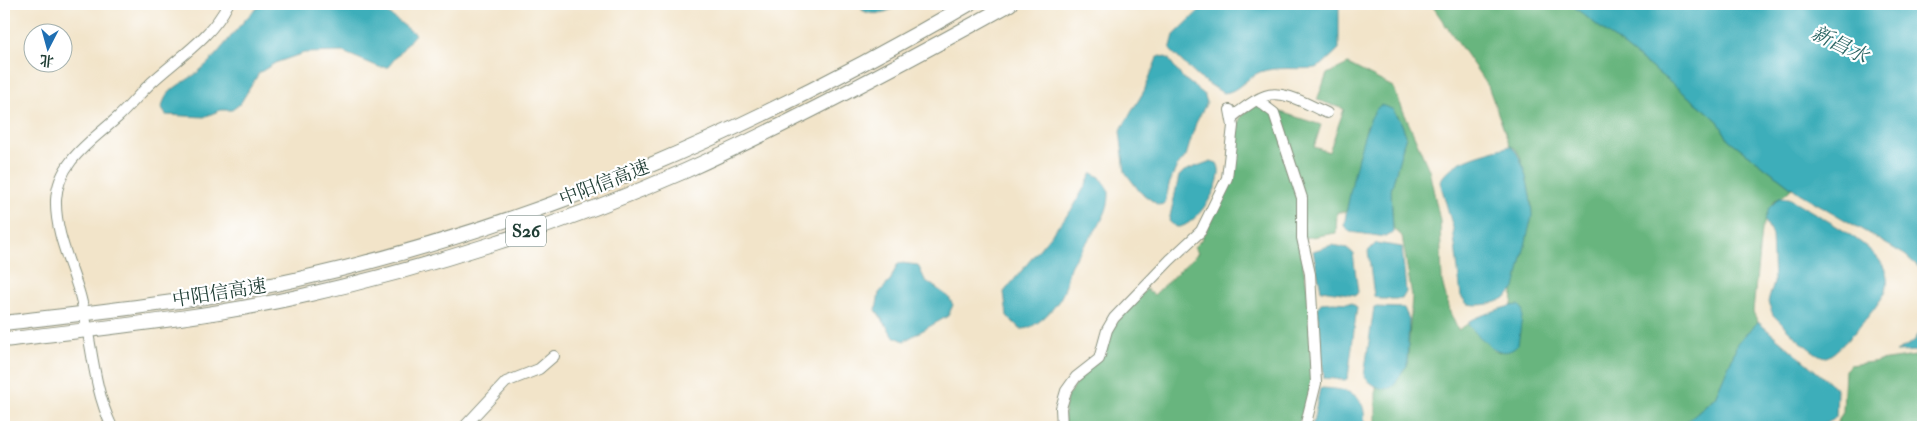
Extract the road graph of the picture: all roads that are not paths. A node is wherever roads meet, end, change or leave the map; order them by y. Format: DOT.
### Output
graph roads {
  1 [pos="228,4"];
  2 [pos="969,4"];
  3 [pos="1010,4"];
  4 [pos="1257,100"];
  5 [pos="1328,113"];
  6 [pos="84,313"];
  7 [pos="4,323"];
  8 [pos="87,330"];
  9 [pos="4,340"];
  10 [pos="554,356"];
  11 [pos="112,427"];
  12 [pos="464,427"];
  13 [pos="1062,427"];
  14 [pos="1305,427"];
  1 -- 6 [label="street"];
  2 -- 6 [label="highway, 中阳信高速 / S26"];
  3 -- 8 [label="highway, 中阳信高速 / S26"];
  4 -- 5 [label="street"];
  4 -- 13 [label="street"];
  4 -- 14 [label="street"];
  6 -- 7 [label="highway, 中阳信高速 / S26"];
  6 -- 8 [label="street"];
  8 -- 9 [label="highway, 中阳信高速 / S26"];
  8 -- 11 [label="street"];
  10 -- 12 [label="street"];
}
